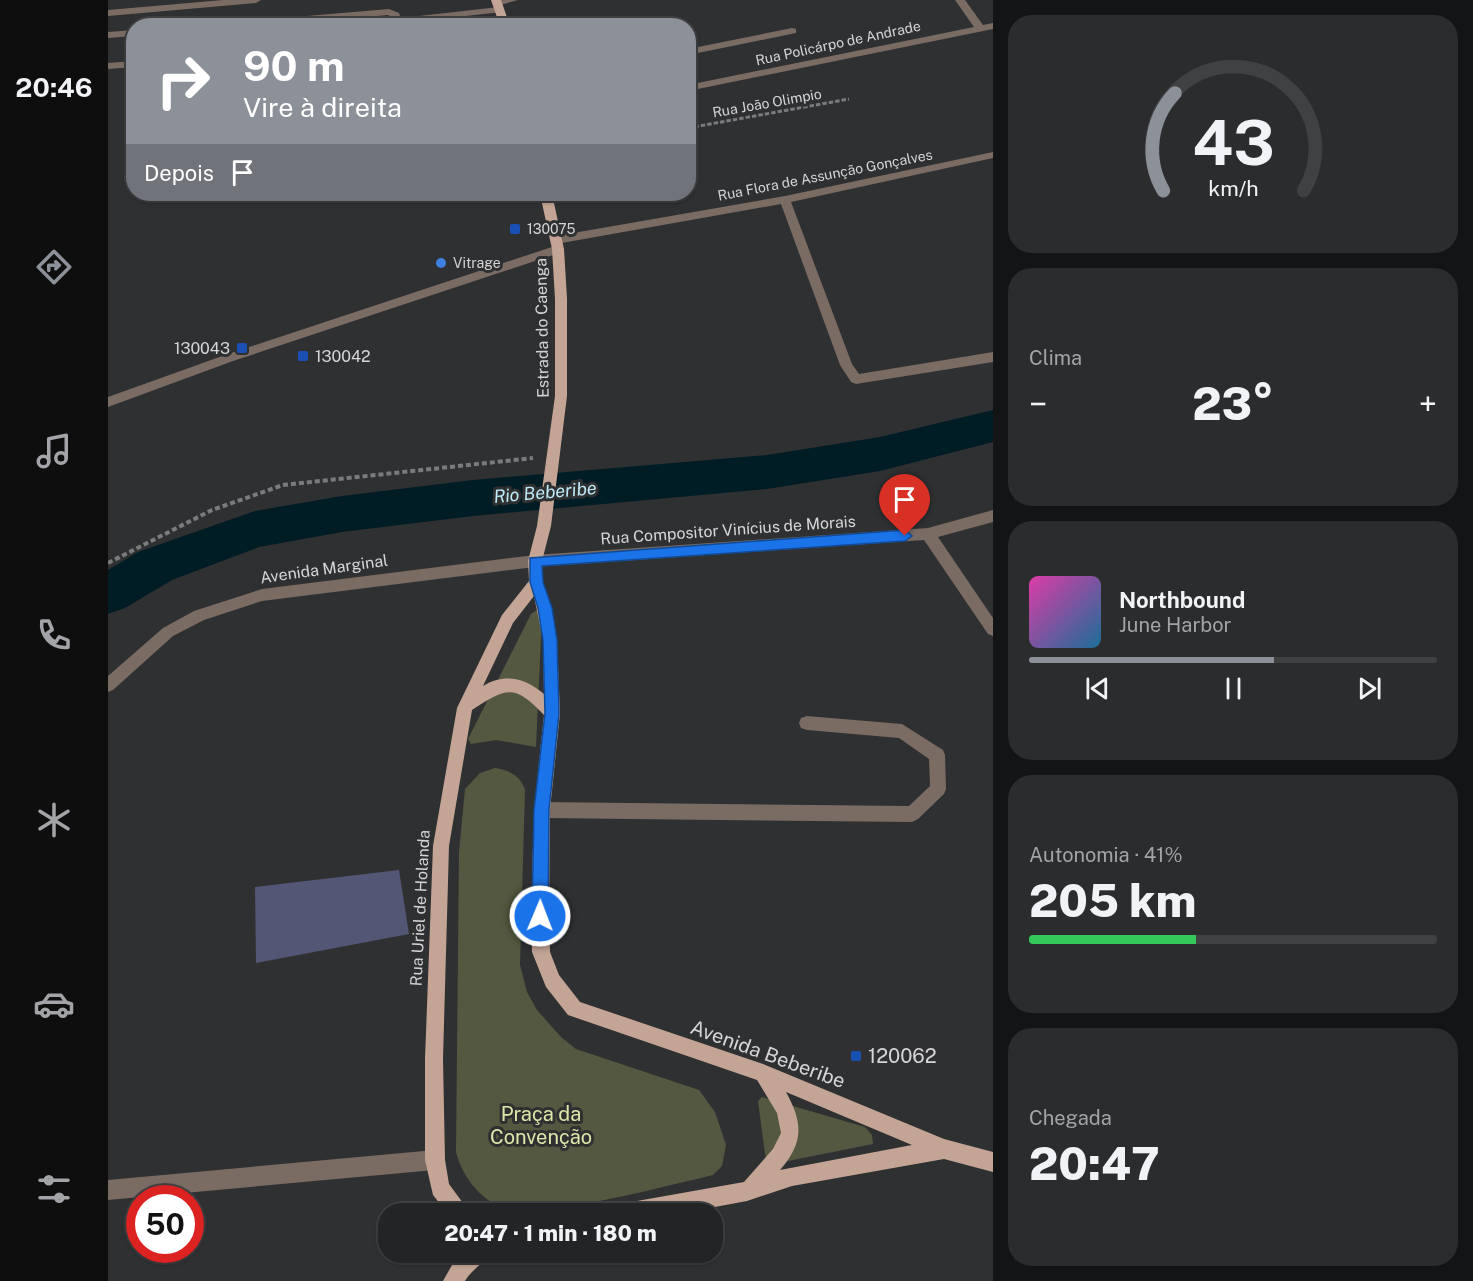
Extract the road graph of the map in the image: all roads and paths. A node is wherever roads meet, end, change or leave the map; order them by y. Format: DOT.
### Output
graph roads {
  1 [pos="256,0"];
  2 [pos="513,0"];
  3 [pos="960,0"];
  4 [pos="498,4"];
  5 [pos="108,13"];
  6 [pos="318,18"];
  7 [pos="396,18"];
  8 [pos="424,18"];
  9 [pos="993,26"];
  10 [pos="979,27"];
  11 [pos="792,31"];
  12 [pos="126,34"];
  13 [pos="108,35"];
  14 [pos="696,50"];
  15 [pos="126,65"];
  16 [pos="108,66"];
  17 [pos="696,86"];
  18 [pos="849,99"];
  19 [pos="696,127"];
  20 [pos="993,155"];
  21 [pos="785,200"];
  22 [pos="548,201"];
  23 [pos="557,245"];
  24 [pos="993,357"];
  25 [pos="108,402"];
  26 [pos="554,458"];
  27 [pos="993,516"];
  28 [pos="928,534"];
  29 [pos="535,561"];
  30 [pos="108,563"];
  31 [pos="536,582"];
  32 [pos="993,630"];
  33 [pos="108,685"];
  34 [pos="465,708"];
  35 [pos="552,713"];
  36 [pos="807,723"];
  37 [pos="542,810"];
  38 [pos="763,1073"];
  39 [pos="944,1149"];
  40 [pos="435,1160"];
  41 [pos="993,1162"];
  42 [pos="108,1190"];
  43 [pos="747,1191"];
  44 [pos="452,1203"];
  45 [pos="681,1203"];
  46 [pos="465,1263"];
  47 [pos="453,1281"];
  1 -- 5 [label="street"];
  2 -- 4 [label="street"];
  3 -- 10 [label="street"];
  4 -- 8 [label="street"];
  6 -- 7 [label="street"];
  9 -- 10 [label="street, Rua Policárpo de Andrade"];
  10 -- 17 [label="street, Rua Policárpo de Andrade"];
  11 -- 14 [label="street"];
  12 -- 13 [label="street"];
  15 -- 16 [label="street"];
  18 -- 19 [label="path, Rua João Olimpio"];
  20 -- 21 [label="street, Rua Flora de Assunção Gonçalves"];
  21 -- 23 [label="street, Rua Flora de Assunção Gonçalves"];
  21 -- 24 [label="street"];
  22 -- 23 [label="main road, Estrada do Caenga"];
  23 -- 25 [label="street, Rua Flora de Assunção Gonçalves"];
  23 -- 26 [label="main road, Estrada do Caenga"];
  26 -- 29 [label="main road, Estrada do Caenga"];
  26 -- 30 [label="path"];
  27 -- 28 [label="street, Rua Compositor Vinícius de Morais"];
  28 -- 29 [label="street, Rua Compositor Vinícius de Morais"];
  28 -- 32 [label="street"];
  29 -- 31 [label="main road"];
  29 -- 33 [label="street, Avenida Marginal"];
  31 -- 34 [label="main road, Rua Uriel de Holanda"];
  31 -- 35 [label="main road"];
  34 -- 35 [label="main road"];
  34 -- 40 [label="main road, Rua Uriel de Holanda"];
  35 -- 37 [label="main road"];
  36 -- 37 [label="street"];
  37 -- 38 [label="main road, Avenida Beberibe"];
  38 -- 39 [label="main road, Avenida Beberibe"];
  38 -- 43 [label="main road"];
  39 -- 41 [label="main road, Avenida Beberibe"];
  39 -- 43 [label="main road, Avenida Beberibe"];
  40 -- 42 [label="street"];
  40 -- 44 [label="main road, Rua Uriel de Holanda"];
  43 -- 45 [label="main road, Avenida Beberibe"];
  46 -- 47 [label="main road"];
}
